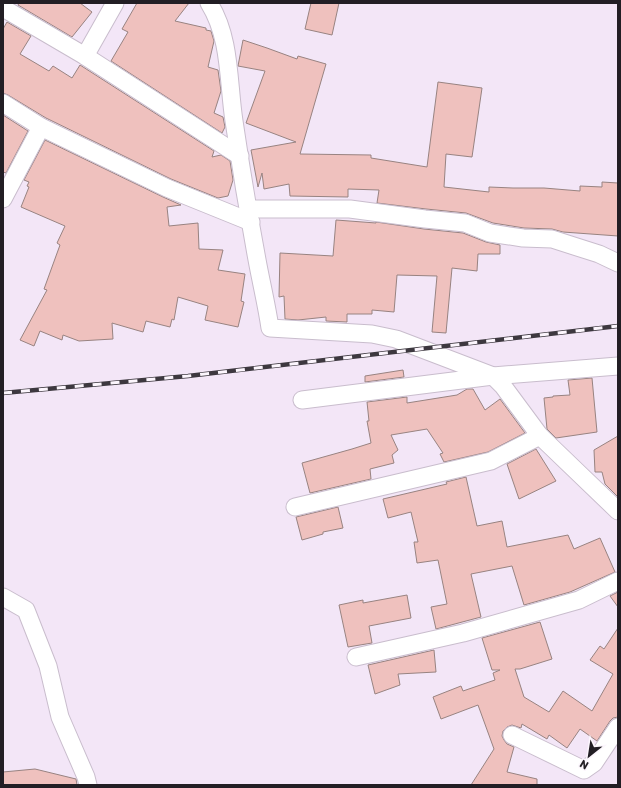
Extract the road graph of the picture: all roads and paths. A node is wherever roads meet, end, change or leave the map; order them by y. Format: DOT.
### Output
graph roads {
  1 [pos="115,3"];
  2 [pos="209,3"];
  3 [pos="3,9"];
  4 [pos="85,56"];
  5 [pos="3,103"];
  6 [pos="41,127"];
  7 [pos="240,156"];
  8 [pos="3,199"];
  9 [pos="250,215"];
  10 [pos="618,263"];
  11 [pos="616,369"];
  12 [pos="493,376"];
  13 [pos="302,400"];
  14 [pos="540,436"];
  15 [pos="295,507"];
  16 [pos="618,512"];
  17 [pos="618,581"];
  18 [pos="3,597"];
  19 [pos="356,657"];
  20 [pos="618,727"];
  21 [pos="512,735"];
  22 [pos="88,785"];
  1 -- 4 [label="street"];
  2 -- 7 [label="street"];
  3 -- 4 [label="street"];
  4 -- 7 [label="street"];
  5 -- 6 [label="street"];
  6 -- 8 [label="street"];
  6 -- 9 [label="street"];
  7 -- 9 [label="street"];
  9 -- 10 [label="street"];
  9 -- 12 [label="street"];
  11 -- 12 [label="street"];
  12 -- 13 [label="street"];
  12 -- 14 [label="street"];
  14 -- 15 [label="street"];
  14 -- 16 [label="street"];
  17 -- 19 [label="street"];
  18 -- 22 [label="street"];
  20 -- 21 [label="street"];
}
